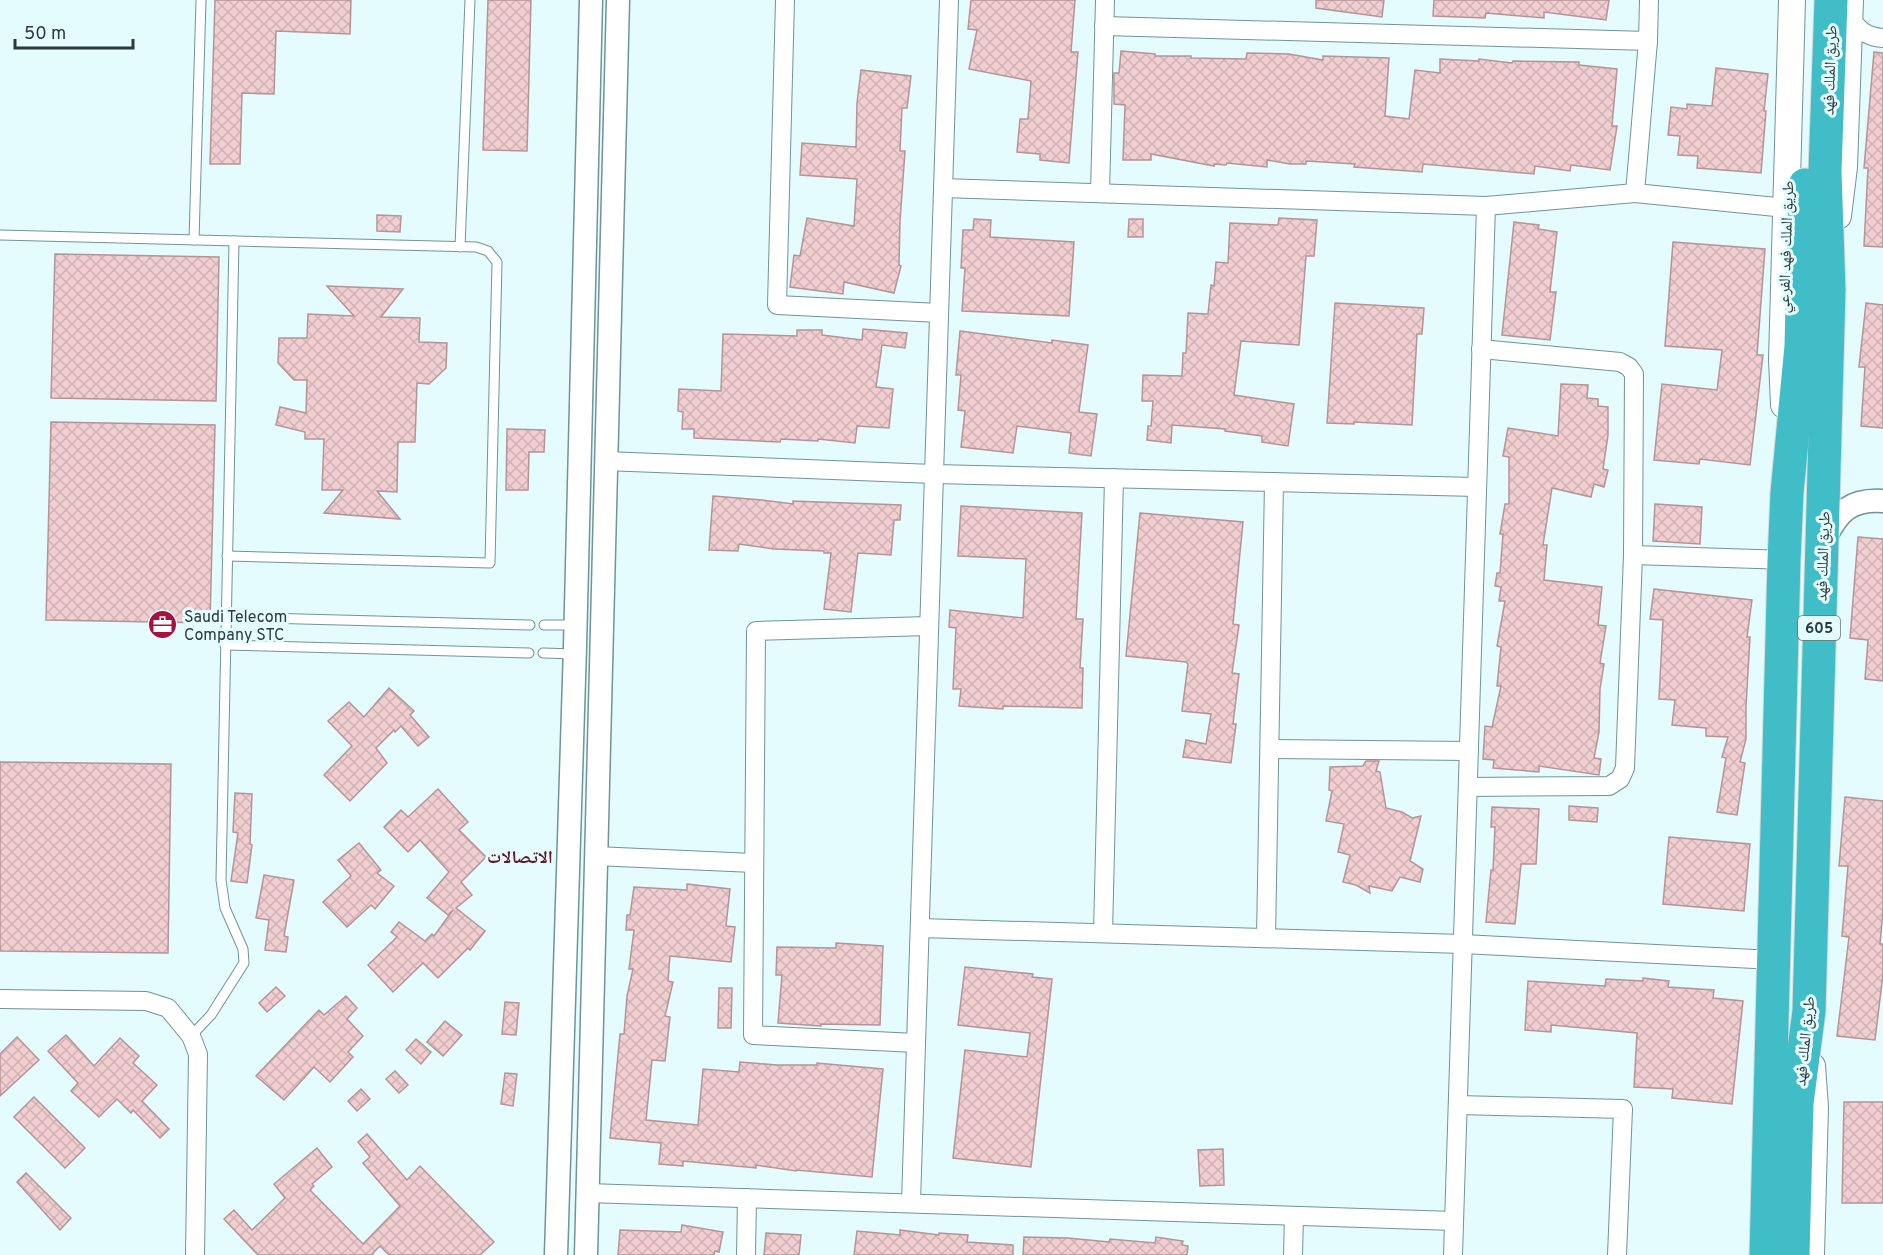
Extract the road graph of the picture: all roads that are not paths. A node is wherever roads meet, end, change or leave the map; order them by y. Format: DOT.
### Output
graph roads {
  1 [pos="201,0"];
  2 [pos="470,0"];
  3 [pos="591,0"];
  4 [pos="618,0"];
  5 [pos="785,0"];
  6 [pos="950,0"];
  7 [pos="1105,0"];
  8 [pos="1649,0"];
  9 [pos="1792,0"];
  10 [pos="1811,0"];
  11 [pos="1843,5"];
  12 [pos="1104,26"];
  13 [pos="1879,37"];
  14 [pos="1648,41"];
  15 [pos="943,188"];
  16 [pos="1100,193"];
  17 [pos="1635,193"];
  18 [pos="1486,206"];
  19 [pos="1786,208"];
  20 [pos="0,235"];
  21 [pos="194,240"];
  22 [pos="234,241"];
  23 [pos="460,247"];
  24 [pos="939,313"];
  25 [pos="1482,349"];
  26 [pos="605,461"];
  27 [pos="934,474"];
  28 [pos="1114,478"];
  29 [pos="1274,482"];
  30 [pos="1477,487"];
  31 [pos="1787,493"];
  32 [pos="1875,500"];
  33 [pos="1822,547"];
  34 [pos="1633,555"];
  35 [pos="227,556"];
  36 [pos="1784,560"];
  37 [pos="225,616"];
  38 [pos="530,625"];
  39 [pos="544,625"];
  40 [pos="576,625"];
  41 [pos="929,626"];
  42 [pos="225,645"];
  43 [pos="529,653"];
  44 [pos="543,653"];
  45 [pos="575,654"];
  46 [pos="1270,749"];
  47 [pos="1469,751"];
  48 [pos="1468,787"];
  49 [pos="595,856"];
  50 [pos="754,863"];
  51 [pos="920,928"];
  52 [pos="1103,933"];
  53 [pos="1266,938"];
  54 [pos="1463,944"];
  55 [pos="1774,960"];
  56 [pos="2,1001"];
  57 [pos="1809,1011"];
  58 [pos="191,1036"];
  59 [pos="916,1043"];
  60 [pos="1458,1105"];
  61 [pos="587,1193"];
  62 [pos="747,1198"];
  63 [pos="911,1203"];
  64 [pos="1294,1215"];
  65 [pos="1454,1221"];
  66 [pos="195,1255"];
  67 [pos="556,1255"];
  68 [pos="586,1255"];
  69 [pos="746,1255"];
  70 [pos="1293,1255"];
  71 [pos="1453,1255"];
  72 [pos="1617,1255"];
  73 [pos="1766,1255"];
  74 [pos="1793,1255"];
  75 [pos="1811,1255"];
  1 -- 21 [label="lane"];
  2 -- 23 [label="lane"];
  3 -- 40 [label="street"];
  4 -- 26 [label="street"];
  5 -- 24 [label="street"];
  6 -- 15 [label="street"];
  7 -- 12 [label="street"];
  8 -- 14 [label="street"];
  9 -- 19 [label="main road, طريق الملك فهد الفرعي"];
  10 -- 31 [label="highway, طريق الملك فهد / 605"];
  11 -- 13 [label="street"];
  11 -- 33 [label="highway, طريق الملك فهد / 605"];
  12 -- 14 [label="street"];
  12 -- 16 [label="street"];
  14 -- 17 [label="street"];
  15 -- 16 [label="street"];
  15 -- 24 [label="street"];
  16 -- 18 [label="street"];
  17 -- 18 [label="street"];
  17 -- 19 [label="street"];
  18 -- 25 [label="street"];
  19 -- 31 [label="main road, طريق الملك فهد الفرعي"];
  20 -- 21 [label="lane"];
  21 -- 22 [label="lane"];
  22 -- 23 [label="lane"];
  22 -- 35 [label="lane"];
  23 -- 35 [label="lane"];
  24 -- 27 [label="street"];
  25 -- 30 [label="street"];
  25 -- 34 [label="street"];
  26 -- 27 [label="street"];
  26 -- 49 [label="street"];
  27 -- 28 [label="street"];
  27 -- 41 [label="street"];
  28 -- 29 [label="street"];
  28 -- 52 [label="street"];
  29 -- 30 [label="street"];
  29 -- 46 [label="street"];
  30 -- 47 [label="street"];
  31 -- 36 [label="highway, طريق الملك فهد / 605"];
  32 -- 33 [label="street"];
  33 -- 57 [label="highway, طريق الملك فهد / 605"];
  34 -- 36 [label="street"];
  34 -- 48 [label="street"];
  35 -- 37 [label="lane"];
  36 -- 55 [label="highway, طريق الملك فهد / 605"];
  37 -- 38 [label="lane"];
  37 -- 42 [label="lane"];
  39 -- 40 [label="lane"];
  40 -- 45 [label="street"];
  41 -- 50 [label="street"];
  41 -- 51 [label="street"];
  42 -- 43 [label="lane"];
  42 -- 58 [label="lane"];
  44 -- 45 [label="lane"];
  45 -- 67 [label="street"];
  46 -- 47 [label="street"];
  46 -- 53 [label="street"];
  47 -- 48 [label="street"];
  48 -- 54 [label="street"];
  49 -- 50 [label="street"];
  49 -- 61 [label="street"];
  50 -- 59 [label="street"];
  51 -- 52 [label="street"];
  51 -- 59 [label="street"];
  52 -- 53 [label="street"];
  53 -- 54 [label="street"];
  54 -- 55 [label="street"];
  54 -- 60 [label="street"];
  55 -- 73 [label="highway, طريق الملك فهد / 605"];
  56 -- 58 [label="street"];
  57 -- 74 [label="highway, طريق الملك فهد / 605"];
  57 -- 75 [label="main road"];
  58 -- 66 [label="street"];
  59 -- 63 [label="street"];
  60 -- 65 [label="street"];
  60 -- 72 [label="street"];
  61 -- 62 [label="street"];
  61 -- 68 [label="street"];
  62 -- 63 [label="street"];
  62 -- 69 [label="street"];
  63 -- 64 [label="street"];
  64 -- 65 [label="street"];
  64 -- 70 [label="street"];
  65 -- 71 [label="street"];
}
